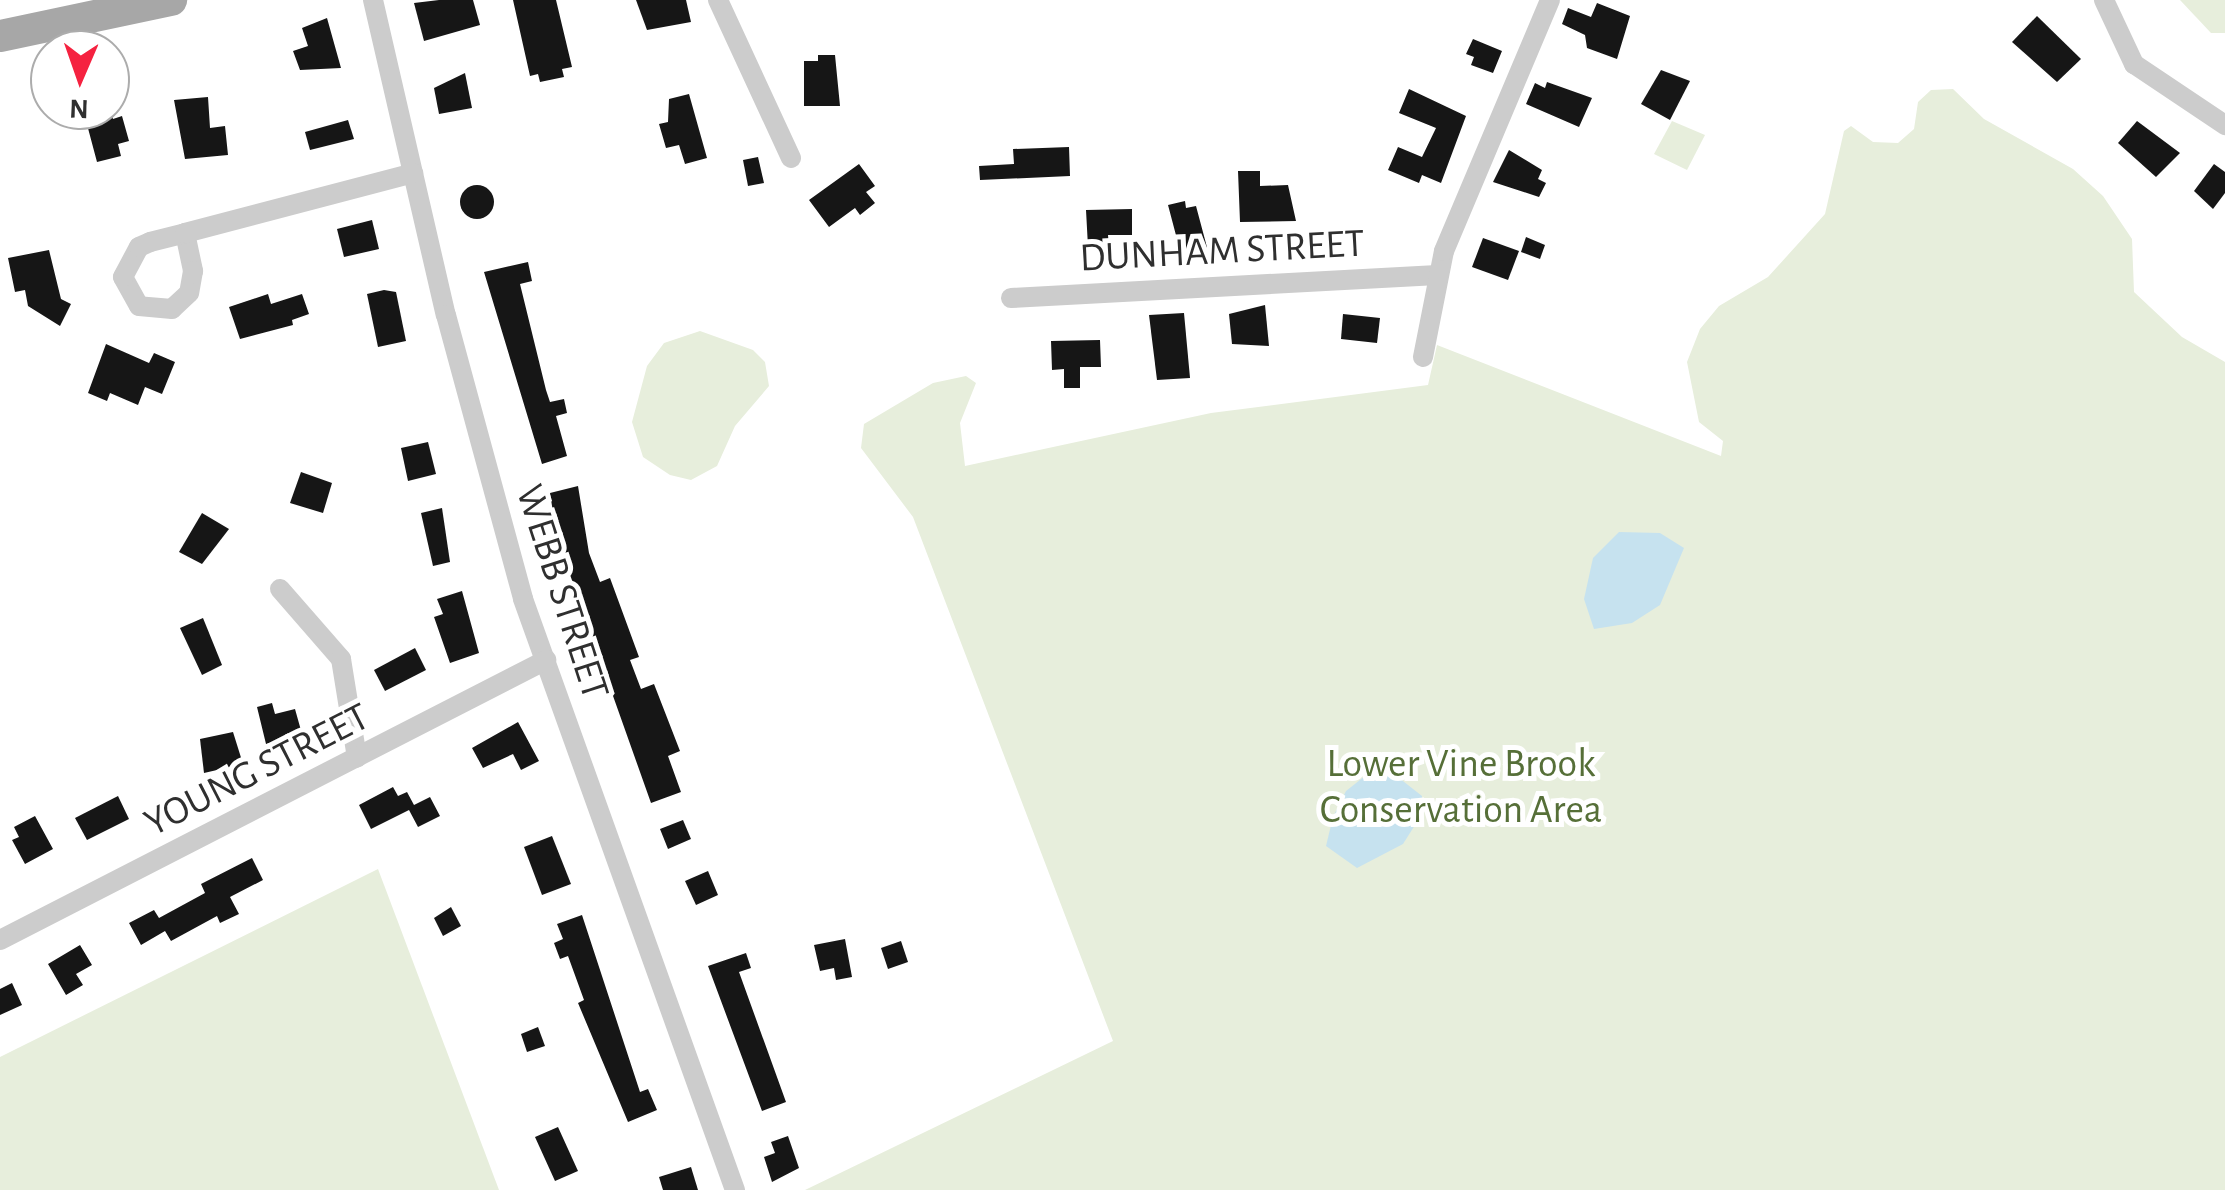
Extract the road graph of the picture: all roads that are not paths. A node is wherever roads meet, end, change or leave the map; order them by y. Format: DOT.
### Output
graph roads {
  1 [pos="171,0"];
  2 [pos="373,0"];
  3 [pos="718,0"];
  4 [pos="1550,0"];
  5 [pos="2104,0"];
  6 [pos="0,36"];
  7 [pos="2225,125"];
  8 [pos="791,158"];
  9 [pos="413,172"];
  10 [pos="184,233"];
  11 [pos="1437,275"];
  12 [pos="1011,298"];
  13 [pos="1422,357"];
  14 [pos="280,589"];
  15 [pos="546,660"];
  16 [pos="357,758"];
  17 [pos="0,940"];
  18 [pos="735,1190"];
  1 -- 6 [label="main road"];
  2 -- 9 [label="street, WEBB STREET"];
  3 -- 8 [label="street"];
  4 -- 11 [label="street"];
  5 -- 7 [label="street"];
  9 -- 10 [label="street"];
  9 -- 15 [label="street, WEBB STREET"];
  11 -- 12 [label="street, DUNHAM STREET"];
  11 -- 13 [label="street"];
  14 -- 16 [label="street"];
  15 -- 16 [label="street, YOUNG STREET"];
  15 -- 18 [label="street, WEBB STREET"];
  16 -- 17 [label="street, YOUNG STREET"];
}
